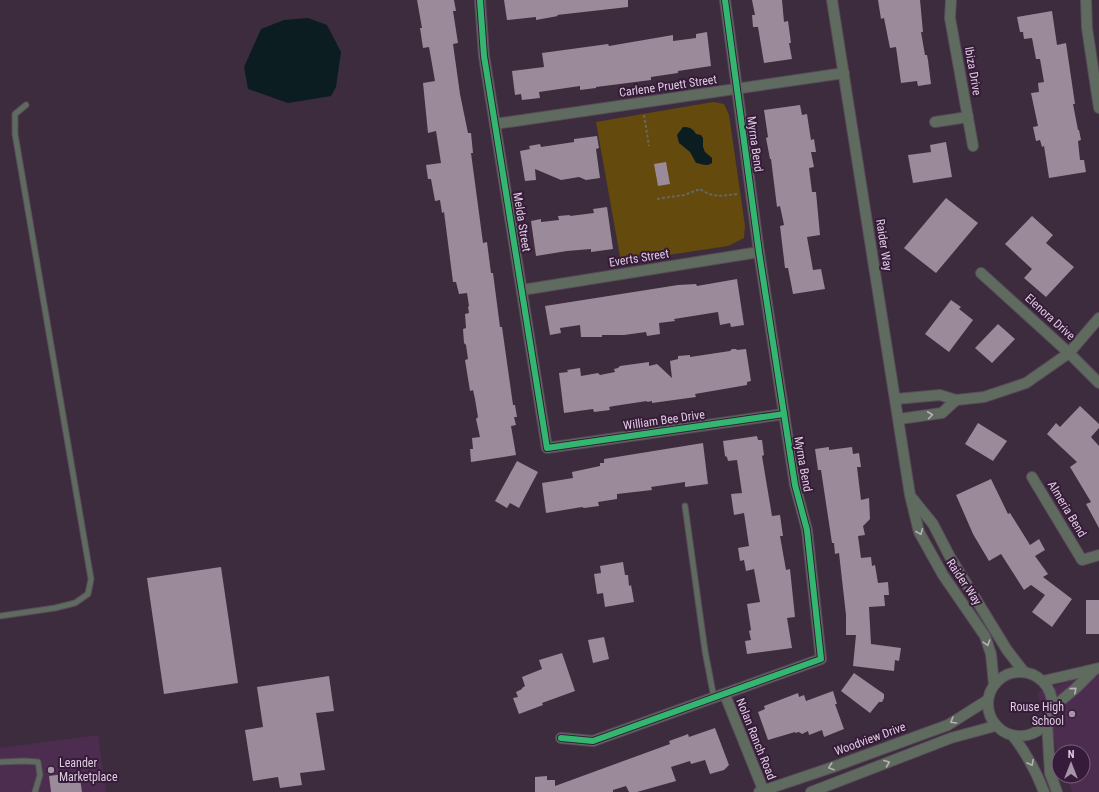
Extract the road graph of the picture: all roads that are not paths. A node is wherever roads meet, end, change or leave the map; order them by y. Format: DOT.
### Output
graph roads {
  1 [pos="480,0"];
  2 [pos="725,0"];
  3 [pos="832,0"];
  4 [pos="951,0"];
  5 [pos="1086,0"];
  6 [pos="844,72"];
  7 [pos="736,89"];
  8 [pos="1099,104"];
  9 [pos="26,105"];
  10 [pos="968,117"];
  11 [pos="935,122"];
  12 [pos="495,124"];
  13 [pos="973,146"];
  14 [pos="759,252"];
  15 [pos="981,273"];
  16 [pos="522,290"];
  17 [pos="1099,318"];
  18 [pos="1069,353"];
  19 [pos="1099,383"];
  20 [pos="896,399"];
  21 [pos="956,400"];
  22 [pos="784,414"];
  23 [pos="899,419"];
  24 [pos="547,448"];
  25 [pos="1032,477"];
  26 [pos="910,495"];
  27 [pos="685,506"];
  28 [pos="1099,555"];
  29 [pos="0,616"];
  30 [pos="1097,669"];
  31 [pos="1024,672"];
  32 [pos="1042,681"];
  33 [pos="994,685"];
  34 [pos="725,695"];
  35 [pos="714,699"];
  36 [pos="986,701"];
  37 [pos="1052,708"];
  38 [pos="1046,724"];
  39 [pos="995,726"];
  40 [pos="1013,736"];
  41 [pos="561,738"];
  42 [pos="0,762"];
  43 [pos="762,791"];
  44 [pos="35,792"];
  45 [pos="811,792"];
  46 [pos="1044,792"];
  47 [pos="1057,792"];
  1 -- 12 [label="street, Melda Street"];
  2 -- 7 [label="street, Myrna Bend"];
  3 -- 6 [label="street, Raider Way"];
  4 -- 10 [label="street, Ibiza Drive"];
  5 -- 8 [label="street"];
  6 -- 7 [label="street, Carlene Pruett Street"];
  6 -- 20 [label="street, Raider Way"];
  7 -- 12 [label="street, Carlene Pruett Street"];
  7 -- 14 [label="street, Myrna Bend"];
  9 -- 29 [label="lane"];
  10 -- 11 [label="street"];
  10 -- 13 [label="street, Ibiza Drive"];
  12 -- 16 [label="street, Melda Street"];
  14 -- 16 [label="street, Everts Street"];
  14 -- 22 [label="street, Myrna Bend"];
  15 -- 18 [label="street, Elenora Drive"];
  16 -- 24 [label="street, Melda Street"];
  17 -- 18 [label="street"];
  18 -- 19 [label="street, Elenora Drive"];
  18 -- 21 [label="street"];
  20 -- 21 [label="street"];
  20 -- 23 [label="street, Raider Way"];
  23 -- 21 [label="street, one-way"];
  22 -- 24 [label="street, William Bee Drive"];
  22 -- 34 [label="street, Myrna Bend"];
  23 -- 26 [label="street, Raider Way"];
  25 -- 28 [label="street, Almeria Bend"];
  26 -- 31 [label="street, Raider Way"];
  26 -- 33 [label="street, Raider Way, one-way"];
  27 -- 35 [label="lane"];
  30 -- 32 [label="street"];
  37 -- 30 [label="street, one-way"];
  31 -- 32 [label="street"];
  31 -- 33 [label="street"];
  32 -- 37 [label="street"];
  33 -- 36 [label="street"];
  34 -- 35 [label="street, Myrna Bend"];
  34 -- 43 [label="street, Nolan Ranch Road"];
  35 -- 41 [label="street, Myrna Bend"];
  36 -- 39 [label="street"];
  36 -- 43 [label="street, Woodview Drive, one-way"];
  37 -- 38 [label="street"];
  38 -- 40 [label="street"];
  38 -- 47 [label="street"];
  39 -- 40 [label="street"];
  45 -- 39 [label="street, one-way"];
  40 -- 46 [label="street, one-way"];
  42 -- 44 [label="lane"];
}
